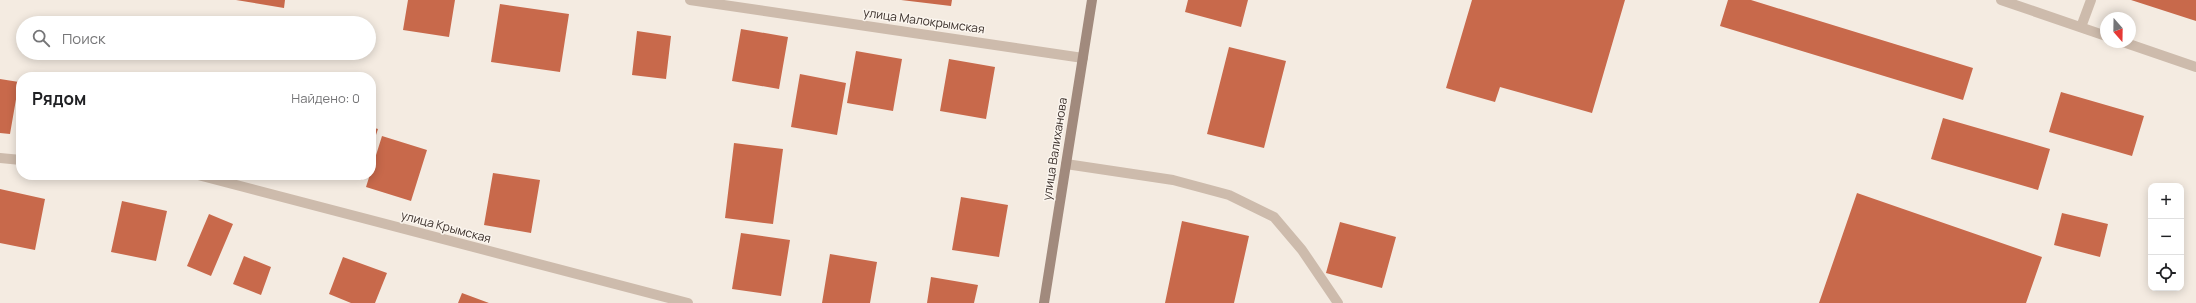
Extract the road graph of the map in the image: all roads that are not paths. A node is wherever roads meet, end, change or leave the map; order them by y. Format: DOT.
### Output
graph roads {
  1 [pos="690,0"];
  2 [pos="1092,0"];
  3 [pos="2001,0"];
  4 [pos="2091,0"];
  5 [pos="2081,27"];
  6 [pos="2100,34"];
  7 [pos="2136,46"];
  8 [pos="1083,58"];
  9 [pos="2196,67"];
  10 [pos="0,158"];
  11 [pos="16,160"];
  12 [pos="1066,164"];
  13 [pos="217,180"];
  14 [pos="688,303"];
  15 [pos="1044,303"];
  16 [pos="1338,303"];
  1 -- 8 [label="street, улица Малокрымская"];
  2 -- 8 [label="main road, улица Валиханова"];
  3 -- 5 [label="street"];
  4 -- 5 [label="street"];
  5 -- 6 [label="street"];
  7 -- 9 [label="street"];
  8 -- 12 [label="main road, улица Валиханова"];
  10 -- 11 [label="street"];
  12 -- 15 [label="main road, улица Валиханова"];
  12 -- 16 [label="street"];
  13 -- 14 [label="street, улица Крымская"];
}
